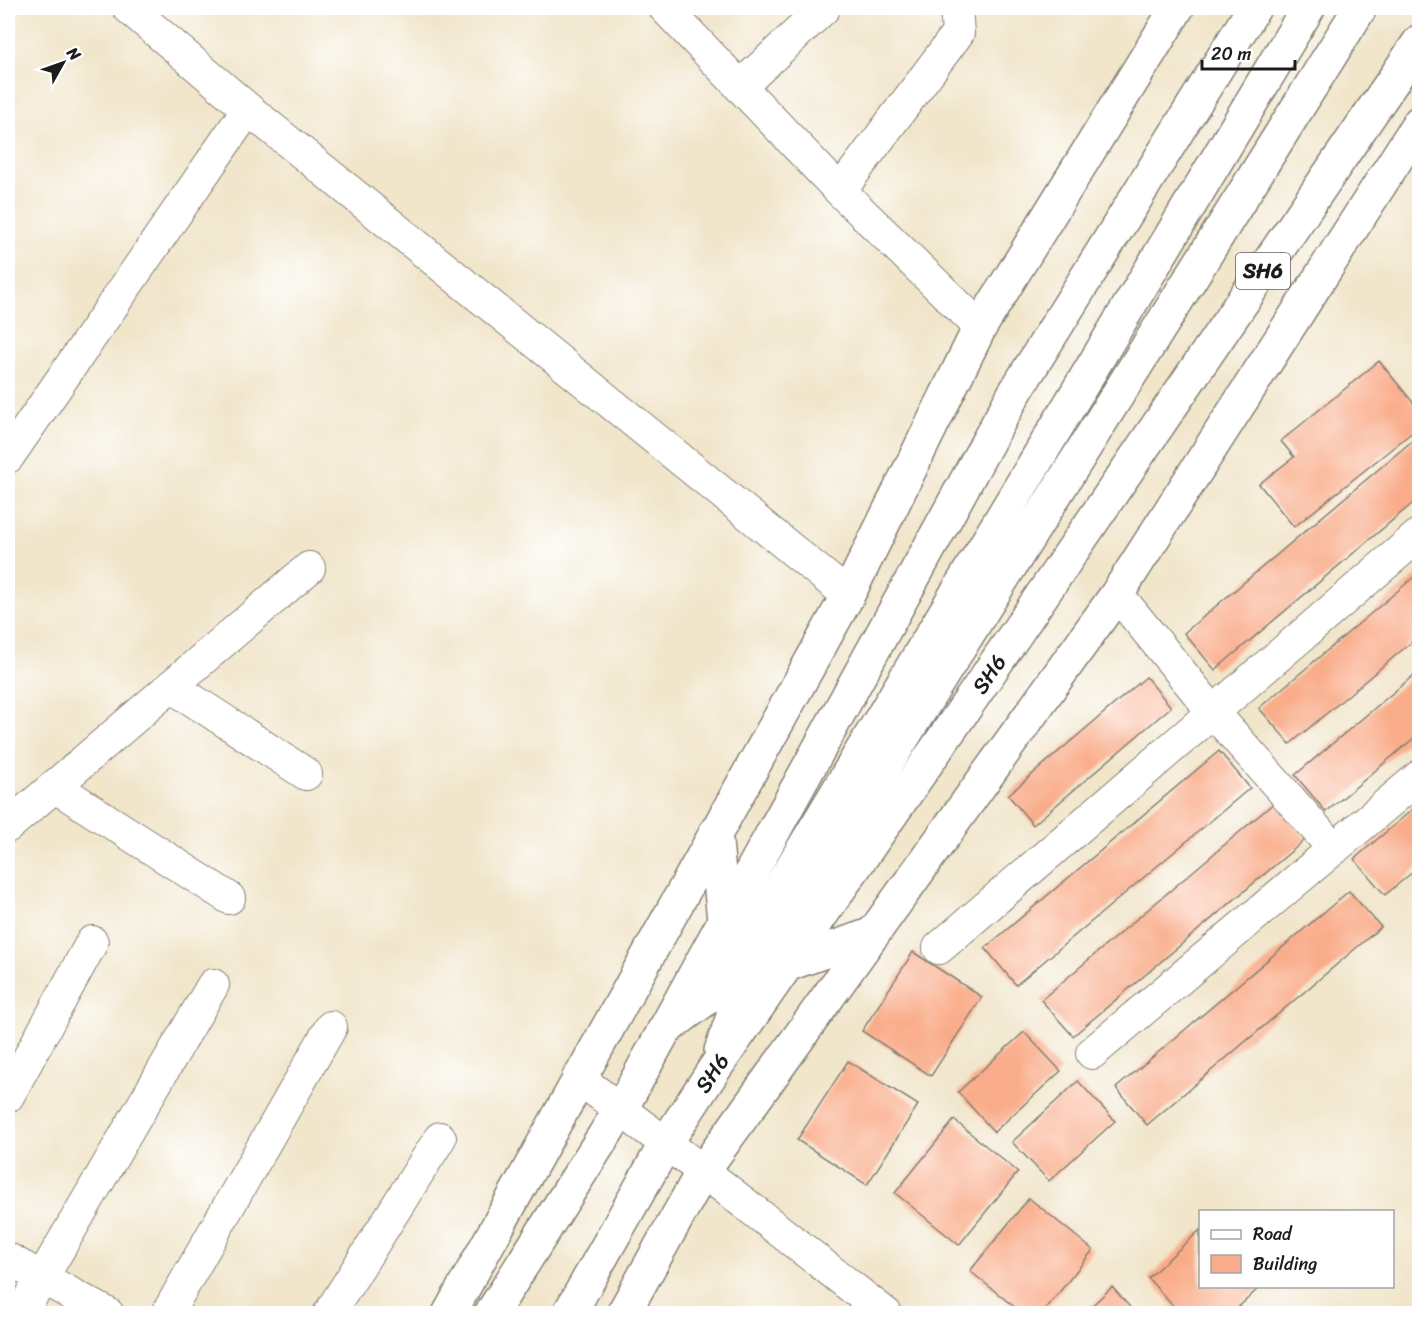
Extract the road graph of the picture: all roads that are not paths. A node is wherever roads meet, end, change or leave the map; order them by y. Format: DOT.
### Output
graph roads {
  1 [pos="129,8"];
  2 [pos="665,8"];
  3 [pos="824,8"];
  4 [pos="956,8"];
  5 [pos="1177,8"];
  6 [pos="1254,8"];
  7 [pos="1308,8"];
  8 [pos="1360,8"];
  9 [pos="1419,41"];
  10 [pos="740,87"];
  11 [pos="248,109"];
  12 [pos="1419,122"];
  13 [pos="840,191"];
  14 [pos="980,327"];
  15 [pos="8,457"];
  16 [pos="1419,534"];
  17 [pos="309,568"];
  18 [pos="1117,594"];
  19 [pos="848,595"];
  20 [pos="171,686"];
  21 [pos="1214,712"];
  22 [pos="306,774"];
  23 [pos="1419,776"];
  24 [pos="54,786"];
  25 [pos="8,826"];
  26 [pos="715,833"];
  27 [pos="1334,849"];
  28 [pos="229,898"];
  29 [pos="724,920"];
  30 [pos="873,934"];
  31 [pos="92,942"];
  32 [pos="939,948"];
  33 [pos="786,965"];
  34 [pos="213,985"];
  35 [pos="331,1027"];
  36 [pos="664,1030"];
  37 [pos="1092,1053"];
  38 [pos="715,1068"];
  39 [pos="578,1078"];
  40 [pos="8,1096"];
  41 [pos="621,1109"];
  42 [pos="440,1138"];
  43 [pos="666,1143"];
  44 [pos="703,1171"];
  45 [pos="8,1259"];
  46 [pos="42,1277"];
  47 [pos="21,1314"];
  48 [pos="108,1314"];
  49 [pos="167,1314"];
  50 [pos="329,1314"];
  51 [pos="449,1314"];
  52 [pos="491,1314"];
  53 [pos="569,1314"];
  54 [pos="623,1314"];
  55 [pos="886,1314"];
  1 -- 11 [label="street"];
  2 -- 10 [label="street"];
  3 -- 10 [label="street"];
  4 -- 13 [label="street"];
  5 -- 14 [label="street"];
  6 -- 29 [label="street"];
  7 -- 36 [label="street"];
  8 -- 38 [label="street"];
  9 -- 33 [label="street, SH6 / SH6"];
  10 -- 13 [label="street"];
  11 -- 15 [label="street"];
  11 -- 19 [label="street"];
  12 -- 18 [label="street"];
  13 -- 14 [label="street"];
  14 -- 19 [label="street"];
  16 -- 21 [label="street"];
  17 -- 20 [label="street"];
  18 -- 21 [label="street"];
  18 -- 30 [label="street"];
  19 -- 26 [label="street"];
  20 -- 22 [label="street"];
  20 -- 24 [label="street"];
  21 -- 27 [label="street"];
  21 -- 32 [label="street"];
  23 -- 27 [label="street"];
  24 -- 25 [label="street"];
  24 -- 28 [label="street"];
  26 -- 29 [label="street"];
  26 -- 39 [label="street"];
  27 -- 37 [label="street"];
  29 -- 36 [label="street"];
  30 -- 33 [label="street"];
  30 -- 44 [label="street"];
  31 -- 40 [label="street"];
  33 -- 38 [label="street, SH6"];
  34 -- 46 [label="street"];
  35 -- 49 [label="street"];
  36 -- 41 [label="street"];
  38 -- 43 [label="street, SH6"];
  39 -- 41 [label="street"];
  39 -- 51 [label="street"];
  41 -- 43 [label="street"];
  41 -- 52 [label="street"];
  42 -- 50 [label="street"];
  43 -- 44 [label="street"];
  43 -- 53 [label="street, SH6"];
  44 -- 54 [label="street"];
  44 -- 55 [label="street"];
  45 -- 46 [label="street"];
  46 -- 47 [label="street"];
  46 -- 48 [label="street"];
}
